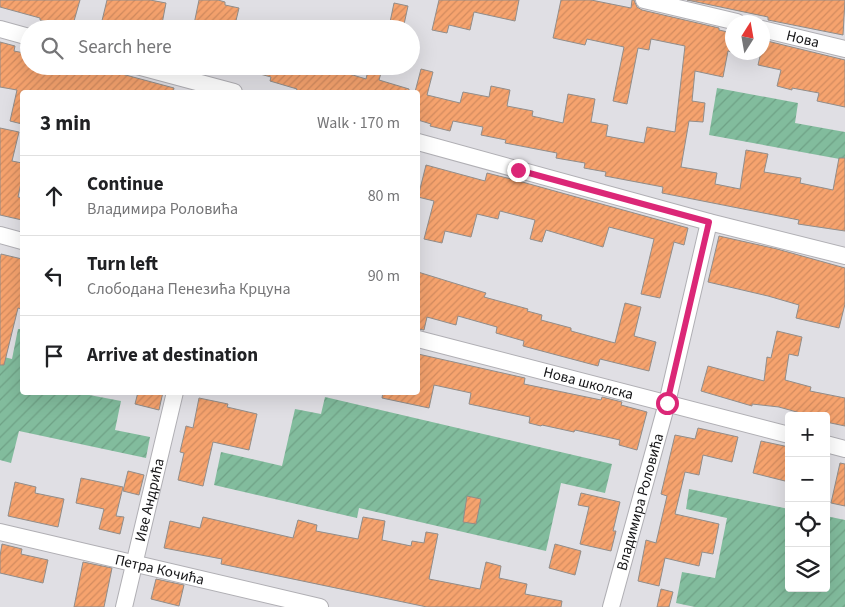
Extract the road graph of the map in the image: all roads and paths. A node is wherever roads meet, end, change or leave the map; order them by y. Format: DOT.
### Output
graph roads {
  1 [pos="644,0"];
  2 [pos="725,19"];
  3 [pos="0,29"];
  4 [pos="770,31"];
  5 [pos="20,35"];
  6 [pos="845,49"];
  7 [pos="171,75"];
  8 [pos="227,90"];
  9 [pos="420,143"];
  10 [pos="709,222"];
  11 [pos="0,235"];
  12 [pos="20,240"];
  13 [pos="845,256"];
  14 [pos="420,340"];
  15 [pos="174,395"];
  16 [pos="667,403"];
  17 [pos="785,434"];
  18 [pos="830,445"];
  19 [pos="845,449"];
  20 [pos="0,532"];
  21 [pos="134,563"];
  22 [pos="124,607"];
  23 [pos="320,607"];
  24 [pos="611,607"];
  1 -- 2 [label="street"];
  3 -- 5 [label="street"];
  4 -- 6 [label="street, Нова"];
  7 -- 8 [label="street"];
  9 -- 10 [label="street"];
  10 -- 13 [label="street"];
  10 -- 16 [label="street, Владимира Роловића"];
  11 -- 12 [label="street"];
  14 -- 16 [label="street, Нова школска"];
  15 -- 21 [label="street, Иве Андрића"];
  16 -- 17 [label="street, Нова школска"];
  16 -- 24 [label="street, Владимира Роловића"];
  18 -- 19 [label="street"];
  20 -- 21 [label="street, Петра Кочића"];
  21 -- 22 [label="street, Иве Андрића"];
  21 -- 23 [label="street, Петра Кочића"];
}
